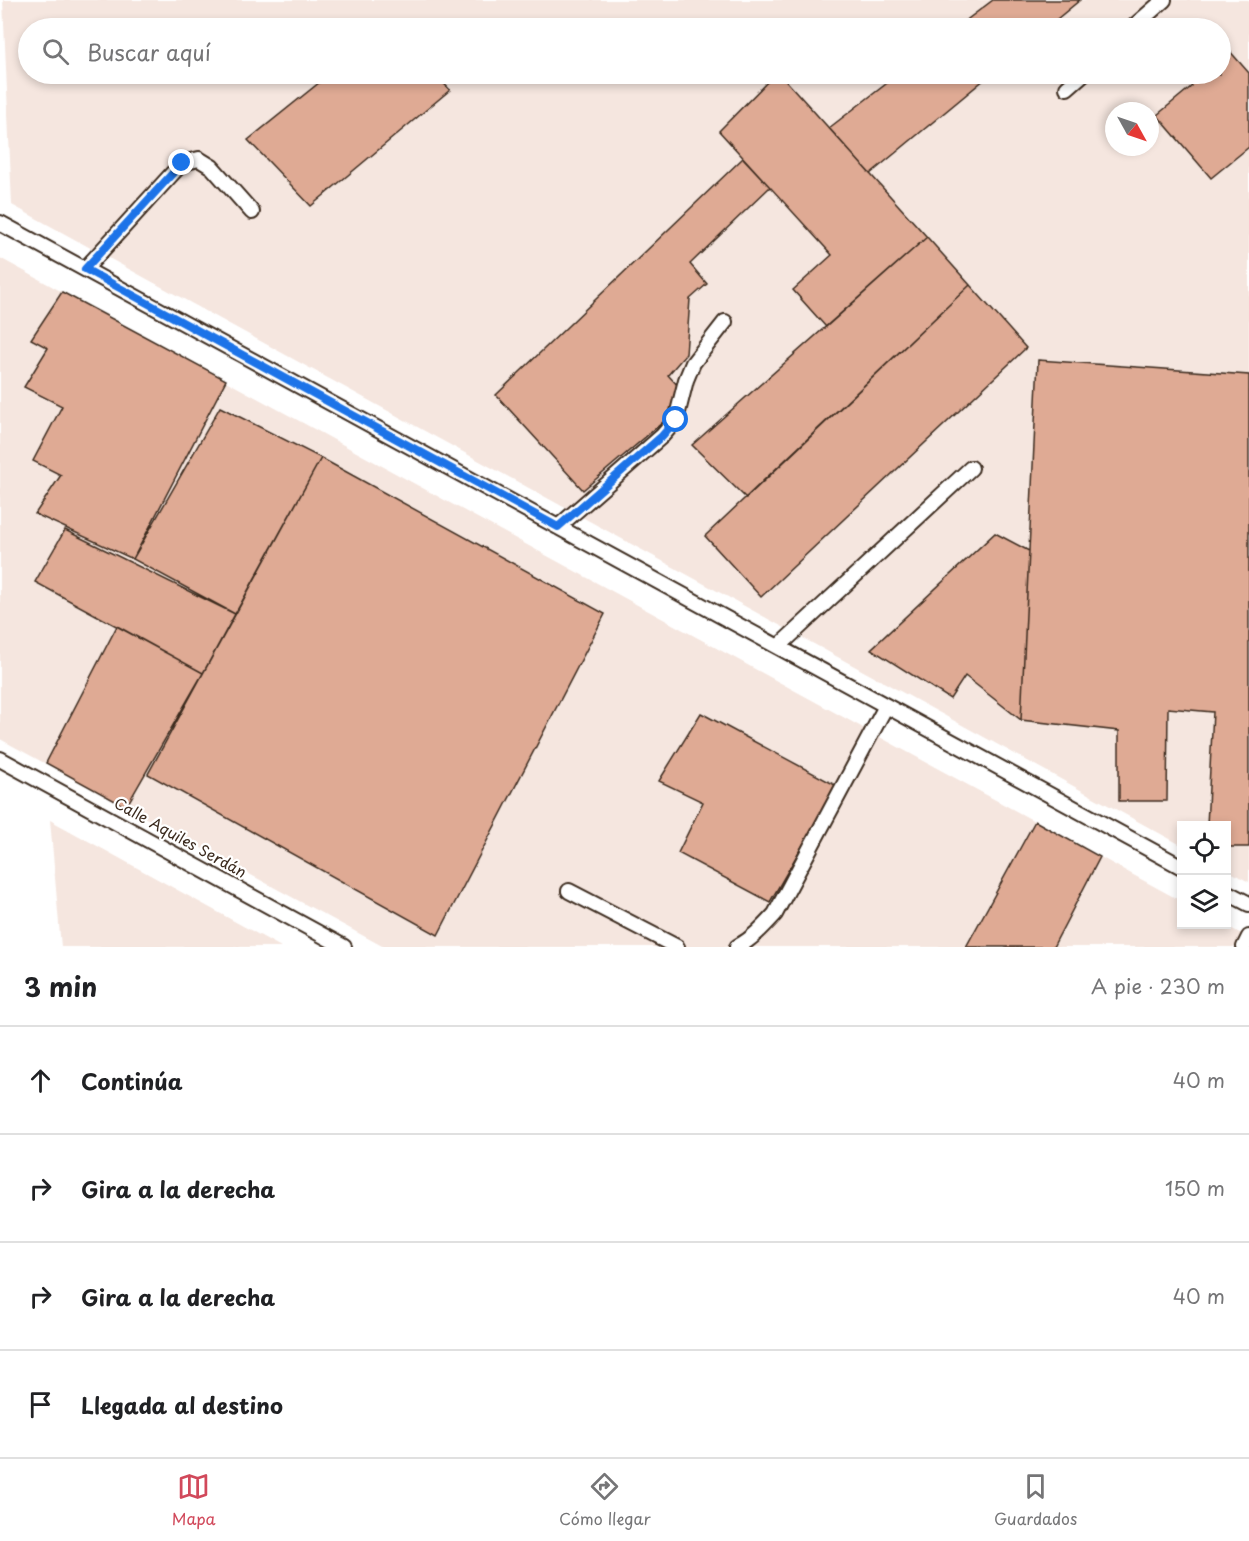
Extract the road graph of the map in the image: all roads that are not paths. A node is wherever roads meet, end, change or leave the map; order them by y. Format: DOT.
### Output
graph roads {
  1 [pos="1164,0"];
  2 [pos="1143,18"];
  3 [pos="1072,84"];
  4 [pos="1067,88"];
  5 [pos="252,212"];
  6 [pos="0,223"];
  7 [pos="85,269"];
  8 [pos="725,322"];
  9 [pos="971,468"];
  10 [pos="558,527"];
  11 [pos="778,647"];
  12 [pos="886,706"];
  13 [pos="0,759"];
  14 [pos="1177,864"];
  15 [pos="569,891"];
  16 [pos="1231,894"];
  17 [pos="1249,904"];
  18 [pos="1249,937"];
  19 [pos="344,947"];
  20 [pos="677,947"];
  21 [pos="737,947"];
  22 [pos="1244,947"];
  1 -- 2 [label="lane"];
  3 -- 4 [label="lane"];
  5 -- 7 [label="lane"];
  6 -- 7 [label="lane"];
  7 -- 10 [label="lane"];
  8 -- 10 [label="lane"];
  9 -- 11 [label="lane"];
  10 -- 11 [label="lane"];
  11 -- 12 [label="lane"];
  12 -- 14 [label="lane"];
  12 -- 21 [label="lane"];
  13 -- 19 [label="lane, Calle Aquiles Serdán"];
  15 -- 20 [label="lane"];
  16 -- 17 [label="lane"];
  18 -- 22 [label="lane"];
}
